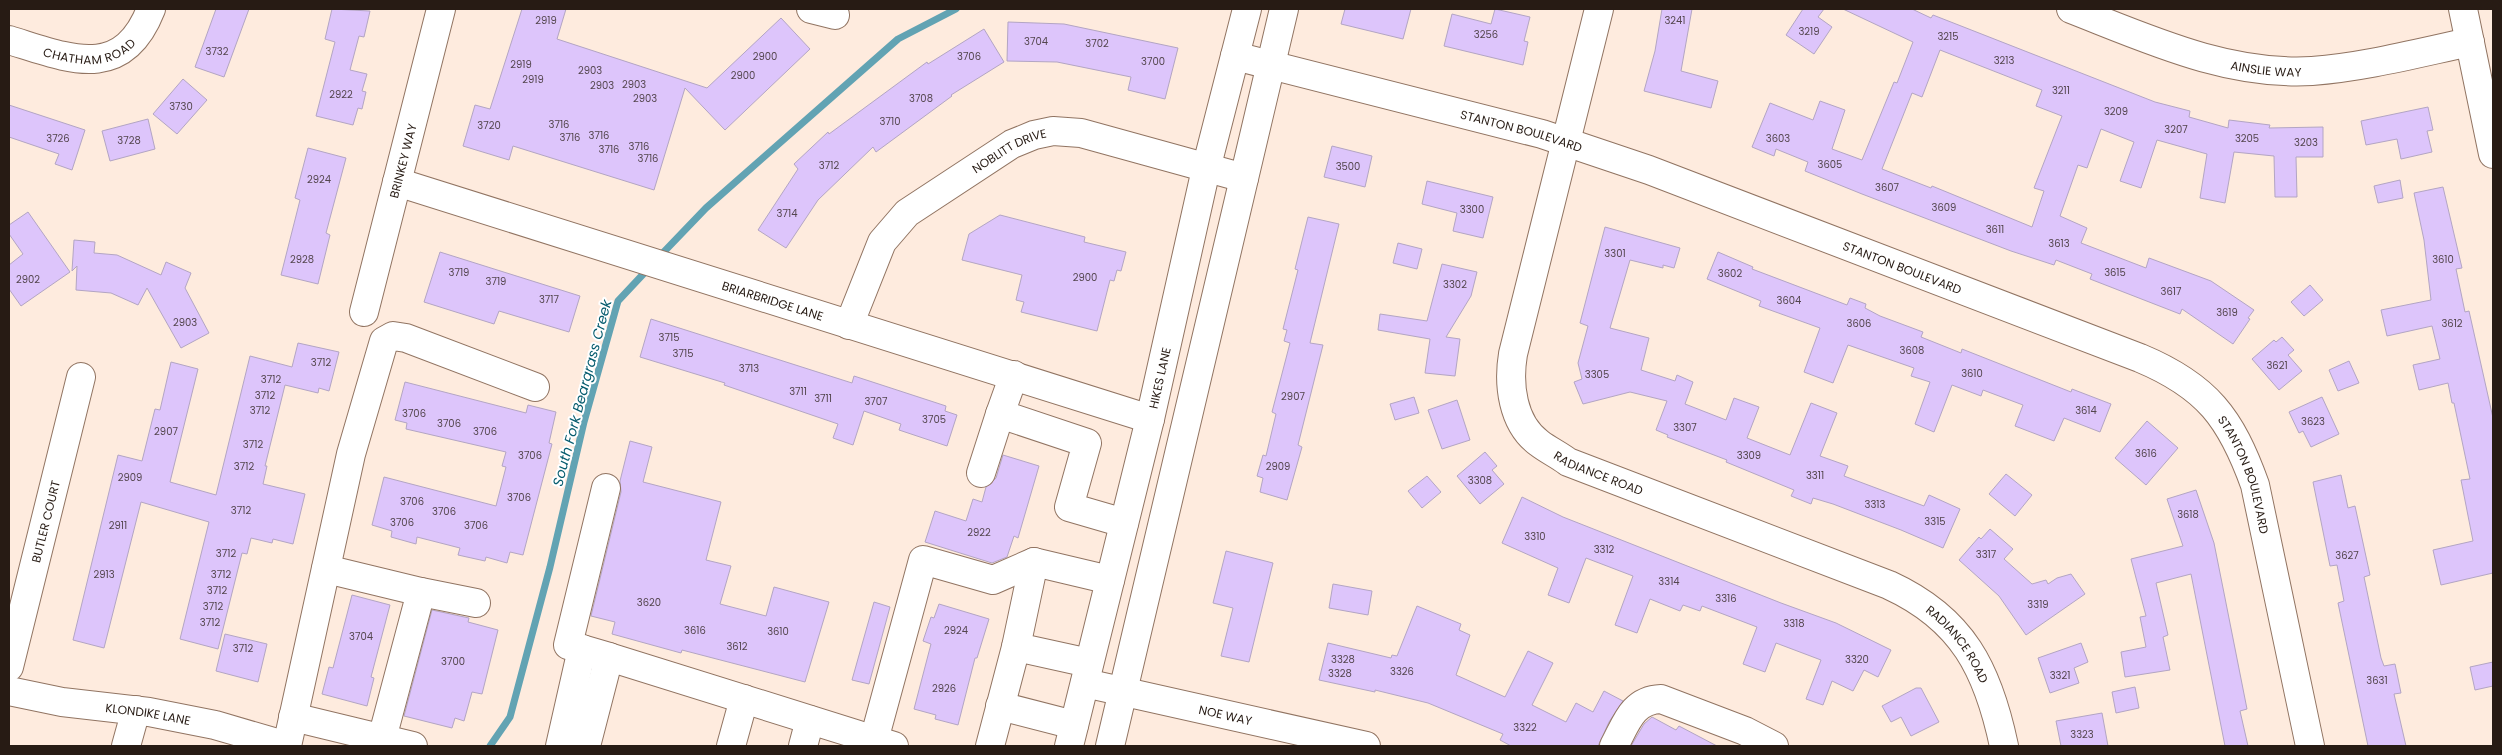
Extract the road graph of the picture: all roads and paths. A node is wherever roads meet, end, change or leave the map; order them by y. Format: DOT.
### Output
graph roads {
  1 [pos="150,9"];
  2 [pos="441,9"];
  3 [pos="1247,9"];
  4 [pos="1284,9"];
  5 [pos="1598,9"];
  6 [pos="2071,9"];
  7 [pos="2463,9"];
  8 [pos="9,40"];
  9 [pos="2470,42"];
  10 [pos="1235,56"];
  11 [pos="1271,65"];
  12 [pos="1566,142"];
  13 [pos="2493,154"];
  14 [pos="1206,169"];
  15 [pos="1244,178"];
  16 [pos="396,182"];
  17 [pos="364,312"];
  18 [pos="849,324"];
  19 [pos="1014,375"];
  20 [pos="82,377"];
  21 [pos="535,387"];
  22 [pos="1000,414"];
  23 [pos="1150,419"];
  24 [pos="981,473"];
  25 [pos="606,488"];
  26 [pos="1124,523"];
  27 [pos="1034,562"];
  28 [pos="326,568"];
  29 [pos="1110,580"];
  30 [pos="420,592"];
  31 [pos="476,603"];
  32 [pos="1016,647"];
  33 [pos="582,650"];
  34 [pos="610,658"];
  35 [pos="9,667"];
  36 [pos="1087,673"];
  37 [pos="9,691"];
  38 [pos="1124,692"];
  39 [pos="744,698"];
  40 [pos="1000,706"];
  41 [pos="136,710"];
  42 [pos="294,717"];
  43 [pos="810,720"];
  44 [pos="1072,736"];
  45 [pos="381,742"];
  46 [pos="884,743"];
  47 [pos="275,744"];
  48 [pos="126,746"];
  49 [pos="413,746"];
  50 [pos="560,746"];
  51 [pos="586,746"];
  52 [pos="731,746"];
  53 [pos="803,746"];
  54 [pos="990,746"];
  55 [pos="1110,746"];
  56 [pos="1366,746"];
  57 [pos="1614,746"];
  58 [pos="1774,746"];
  59 [pos="2004,746"];
  60 [pos="2310,746"];
  1 -- 8 [label="street, CHATHAM ROAD"];
  2 -- 16 [label="street, BRINKEY WAY"];
  3 -- 10 [label="street, HIKES LANE"];
  4 -- 11 [label="street"];
  5 -- 12 [label="street, RADIANCE ROAD"];
  6 -- 9 [label="street, AINSLIE WAY"];
  7 -- 9 [label="street"];
  9 -- 13 [label="street"];
  10 -- 11 [label="street, STANTON BOULEVARD"];
  10 -- 14 [label="street, HIKES LANE"];
  11 -- 12 [label="street, STANTON BOULEVARD"];
  11 -- 15 [label="street"];
  12 -- 59 [label="street, RADIANCE ROAD"];
  12 -- 60 [label="street, STANTON BOULEVARD"];
  14 -- 15 [label="street, NOBLITT DRIVE"];
  14 -- 18 [label="street, NOBLITT DRIVE"];
  14 -- 23 [label="street, HIKES LANE"];
  15 -- 38 [label="street"];
  16 -- 17 [label="street, BRINKEY WAY"];
  16 -- 18 [label="street, BRIARBRIDGE LANE"];
  18 -- 19 [label="street, BRIARBRIDGE LANE"];
  19 -- 22 [label="street"];
  19 -- 23 [label="street, BRIARBRIDGE LANE"];
  20 -- 35 [label="street, BUTLER COURT"];
  21 -- 28 [label="street"];
  22 -- 24 [label="street"];
  22 -- 26 [label="street"];
  23 -- 26 [label="street, HIKES LANE"];
  25 -- 33 [label="street"];
  26 -- 29 [label="street, HIKES LANE"];
  27 -- 29 [label="street"];
  27 -- 32 [label="street"];
  27 -- 46 [label="street"];
  28 -- 30 [label="street"];
  28 -- 42 [label="street"];
  29 -- 36 [label="street, HIKES LANE"];
  30 -- 31 [label="street"];
  30 -- 45 [label="street"];
  32 -- 36 [label="street, NOE WAY"];
  32 -- 40 [label="street"];
  33 -- 34 [label="street"];
  33 -- 50 [label="street"];
  34 -- 39 [label="street"];
  34 -- 51 [label="street"];
  36 -- 38 [label="street, NOE WAY"];
  36 -- 44 [label="street, HIKES LANE"];
  37 -- 41 [label="street, KLONDIKE LANE"];
  38 -- 55 [label="street"];
  38 -- 56 [label="street, NOE WAY"];
  39 -- 43 [label="street"];
  39 -- 52 [label="street"];
  40 -- 44 [label="street"];
  40 -- 54 [label="street"];
  41 -- 47 [label="street, KLONDIKE LANE"];
  41 -- 48 [label="street"];
  42 -- 45 [label="street"];
  42 -- 47 [label="street"];
  43 -- 46 [label="street"];
  43 -- 53 [label="street"];
  45 -- 49 [label="street"];
  57 -- 58 [label="street"];
}
